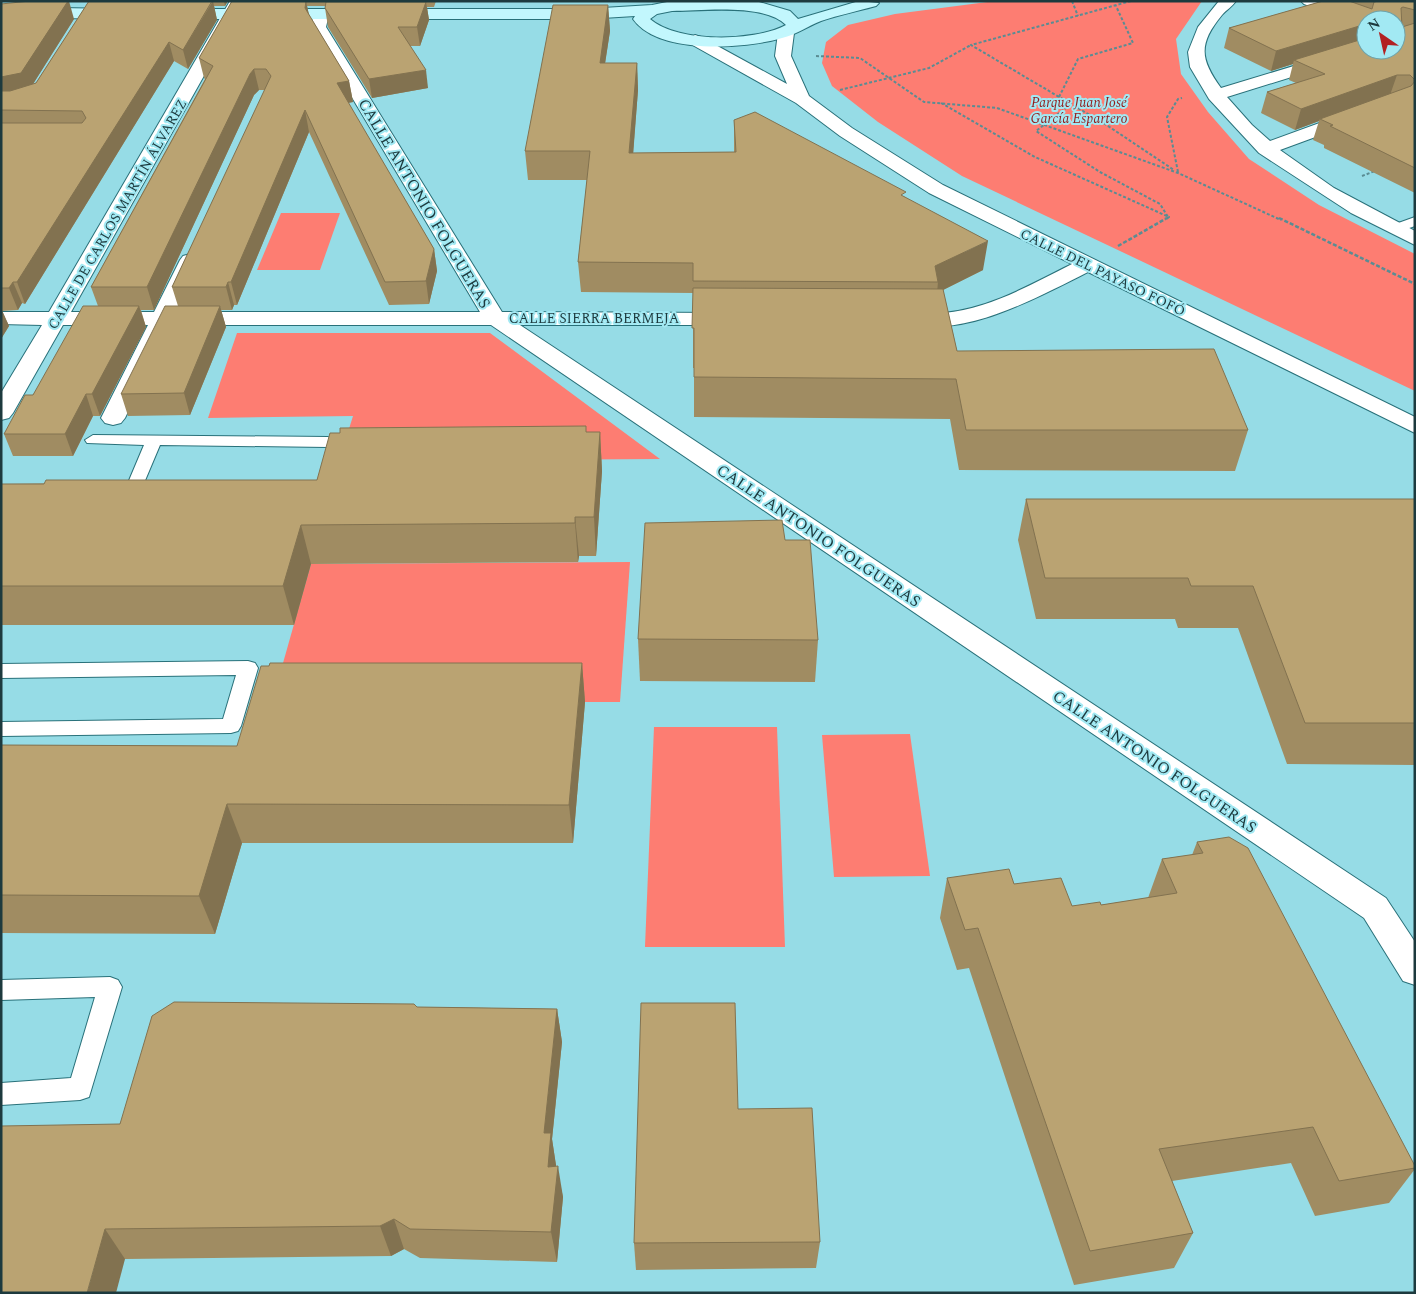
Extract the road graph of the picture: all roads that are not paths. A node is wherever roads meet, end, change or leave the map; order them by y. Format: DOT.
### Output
graph roads {
  1 [pos="1309,1"];
  2 [pos="876,2"];
  3 [pos="1225,2"];
  4 [pos="671,3"];
  5 [pos="92,8"];
  6 [pos="234,8"];
  7 [pos="380,8"];
  8 [pos="759,8"];
  9 [pos="652,10"];
  10 [pos="6,14"];
  11 [pos="136,14"];
  12 [pos="165,14"];
  13 [pos="321,14"];
  14 [pos="586,14"];
  15 [pos="1356,18"];
  16 [pos="647,28"];
  17 [pos="791,29"];
  18 [pos="78,30"];
  19 [pos="696,40"];
  20 [pos="1356,52"];
  21 [pos="1215,95"];
  22 [pos="802,99"];
  23 [pos="1370,110"];
  24 [pos="1265,149"];
  25 [pos="1415,221"];
  26 [pos="1395,229"];
  27 [pos="1415,239"];
  28 [pos="199,240"];
  29 [pos="1086,265"];
  30 [pos="1,318"];
  31 [pos="56,318"];
  32 [pos="494,318"];
  33 [pos="754,319"];
  34 [pos="894,319"];
  35 [pos="162,320"];
  36 [pos="1,413"];
  37 [pos="113,418"];
  38 [pos="1415,426"];
  39 [pos="93,440"];
  40 [pos="154,441"];
  41 [pos="328,442"];
  42 [pos="133,490"];
  43 [pos="152,490"];
  44 [pos="114,492"];
  45 [pos="1,671"];
  46 [pos="1,729"];
  47 [pos="1415,971"];
  48 [pos="1,990"];
  49 [pos="1,1094"];
  1 -- 15 [label="street"];
  2 -- 8 [label="street"];
  2 -- 17 [label="street"];
  3 -- 21 [label="street"];
  4 -- 8 [label="street"];
  4 -- 9 [label="street"];
  5 -- 10 [label="street"];
  5 -- 11 [label="street"];
  5 -- 18 [label="street"];
  6 -- 12 [label="street"];
  6 -- 13 [label="street"];
  6 -- 31 [label="street, CALLE DE CARLOS MARTÍN ÁLVAREZ"];
  7 -- 13 [label="street"];
  7 -- 14 [label="street"];
  8 -- 17 [label="street"];
  9 -- 14 [label="street"];
  9 -- 16 [label="street"];
  13 -- 32 [label="street, CALLE ANTONIO FOLGUERAS"];
  14 -- 16 [label="street"];
  16 -- 19 [label="street"];
  17 -- 19 [label="street"];
  17 -- 22 [label="street, CALLE DEL PAYASO FOFÓ"];
  19 -- 22 [label="street, CALLE DEL PAYASO FOFÓ"];
  20 -- 21 [label="street"];
  21 -- 24 [label="street"];
  22 -- 29 [label="street, CALLE DEL PAYASO FOFÓ"];
  23 -- 24 [label="street"];
  24 -- 26 [label="street"];
  25 -- 26 [label="lane"];
  26 -- 27 [label="street"];
  28 -- 35 [label="street"];
  29 -- 34 [label="street"];
  29 -- 38 [label="street, CALLE DEL PAYASO FOFÓ"];
  30 -- 31 [label="street, CALLE SIERRA BERMEJA"];
  31 -- 35 [label="street, CALLE SIERRA BERMEJA"];
  31 -- 36 [label="street, CALLE DE CARLOS MARTÍN ÁLVAREZ"];
  32 -- 33 [label="street, CALLE SIERRA BERMEJA"];
  32 -- 35 [label="street, CALLE SIERRA BERMEJA"];
  32 -- 47 [label="street, CALLE ANTONIO FOLGUERAS"];
  35 -- 37 [label="street"];
  39 -- 40 [label="lane"];
  40 -- 41 [label="lane"];
  40 -- 42 [label="lane"];
  42 -- 43 [label="lane"];
  42 -- 44 [label="lane"];
  45 -- 46 [label="lane"];
  48 -- 49 [label="lane"];
}
